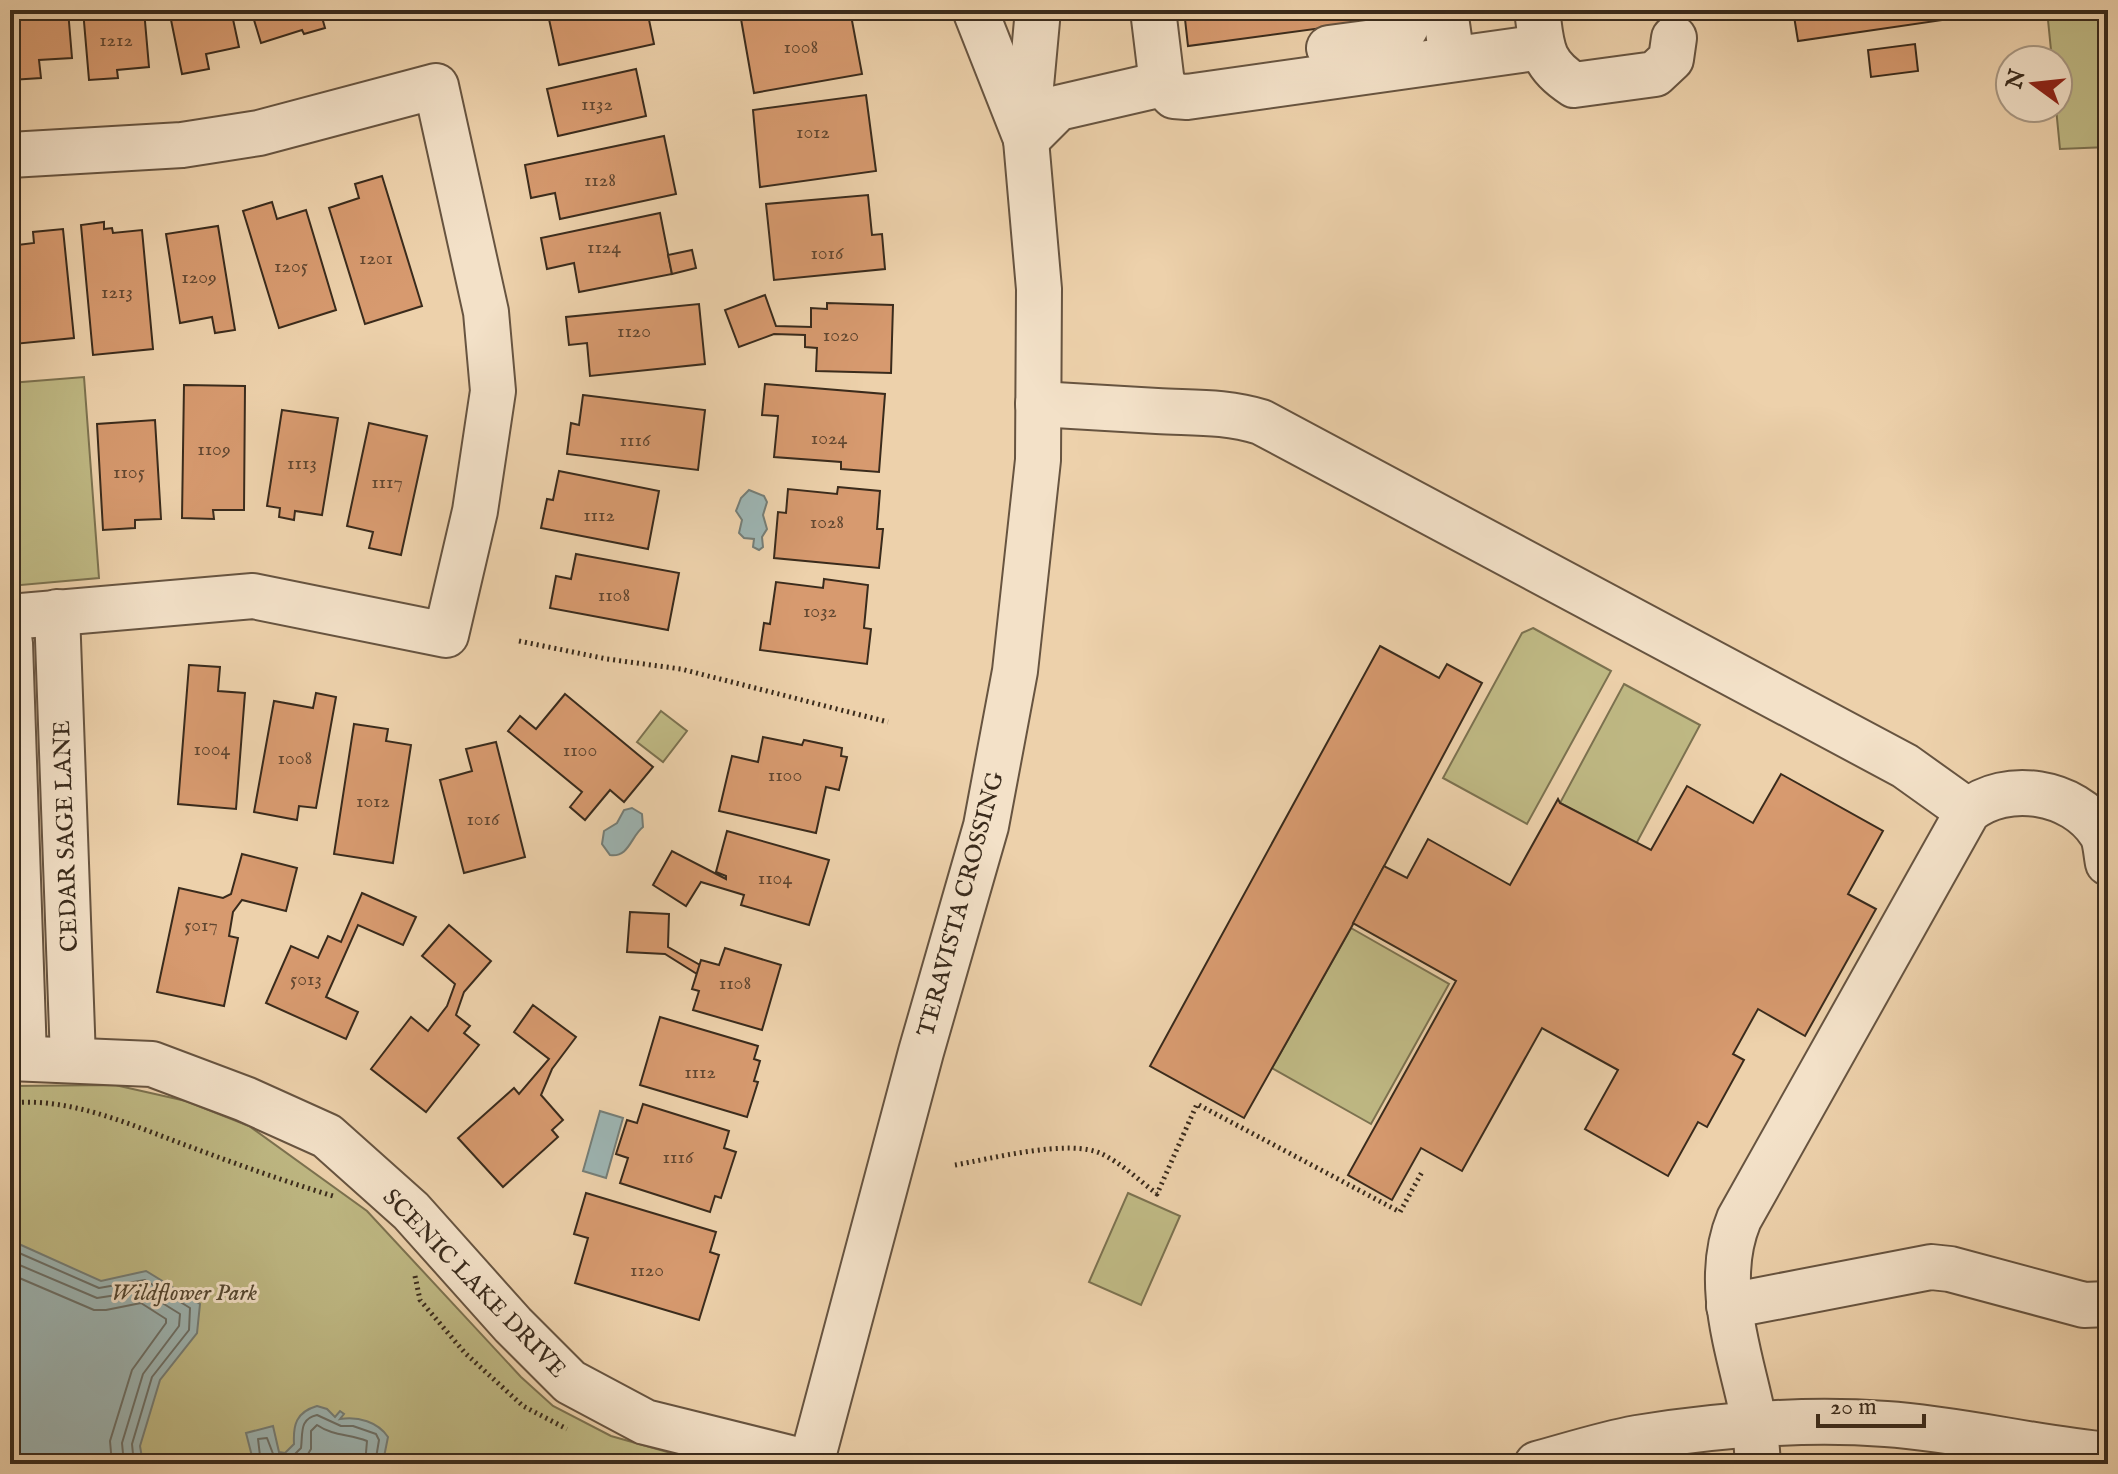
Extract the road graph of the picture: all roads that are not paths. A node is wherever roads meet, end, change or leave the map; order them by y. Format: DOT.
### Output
graph roads {
  1 [pos="975,10"];
  2 [pos="1038,10"];
  3 [pos="1153,10"];
  4 [pos="1415,10"];
  5 [pos="1445,10"];
  6 [pos="1539,28"];
  7 [pos="1674,38"];
  8 [pos="1452,59"];
  9 [pos="1161,77"];
  10 [pos="1026,140"];
  11 [pos="10,155"];
  12 [pos="1038,404"];
  13 [pos="57,612"];
  14 [pos="10,617"];
  15 [pos="10,643"];
  16 [pos="1968,811"];
  17 [pos="2108,863"];
  18 [pos="17,1057"];
  19 [pos="73,1059"];
  20 [pos="2108,1304"];
  21 [pos="1729,1306"];
  22 [pos="1756,1444"];
  23 [pos="2108,1455"];
  24 [pos="812,1464"];
  25 [pos="1537,1464"];
  1 -- 10 [label="street, TERAVISTA CROSSING"];
  2 -- 10 [label="street, TERAVISTA CROSSING"];
  3 -- 9 [label="street"];
  4 -- 9 [label="street"];
  5 -- 8 [label="street"];
  6 -- 7 [label="street"];
  6 -- 8 [label="street"];
  8 -- 9 [label="street"];
  9 -- 10 [label="street"];
  10 -- 12 [label="street, TERAVISTA CROSSING"];
  11 -- 13 [label="street"];
  12 -- 16 [label="street"];
  12 -- 24 [label="street, TERAVISTA CROSSING"];
  13 -- 14 [label="street"];
  13 -- 19 [label="street, CEDAR SAGE LANE"];
  15 -- 18 [label="street, CEDAR SAGE LANE"];
  16 -- 17 [label="street"];
  16 -- 21 [label="street"];
  18 -- 19 [label="street, SCENIC LAKE DRIVE"];
  19 -- 24 [label="street, SCENIC LAKE DRIVE"];
  20 -- 21 [label="street"];
  21 -- 22 [label="street"];
  22 -- 23 [label="street"];
  22 -- 25 [label="street"];
}
